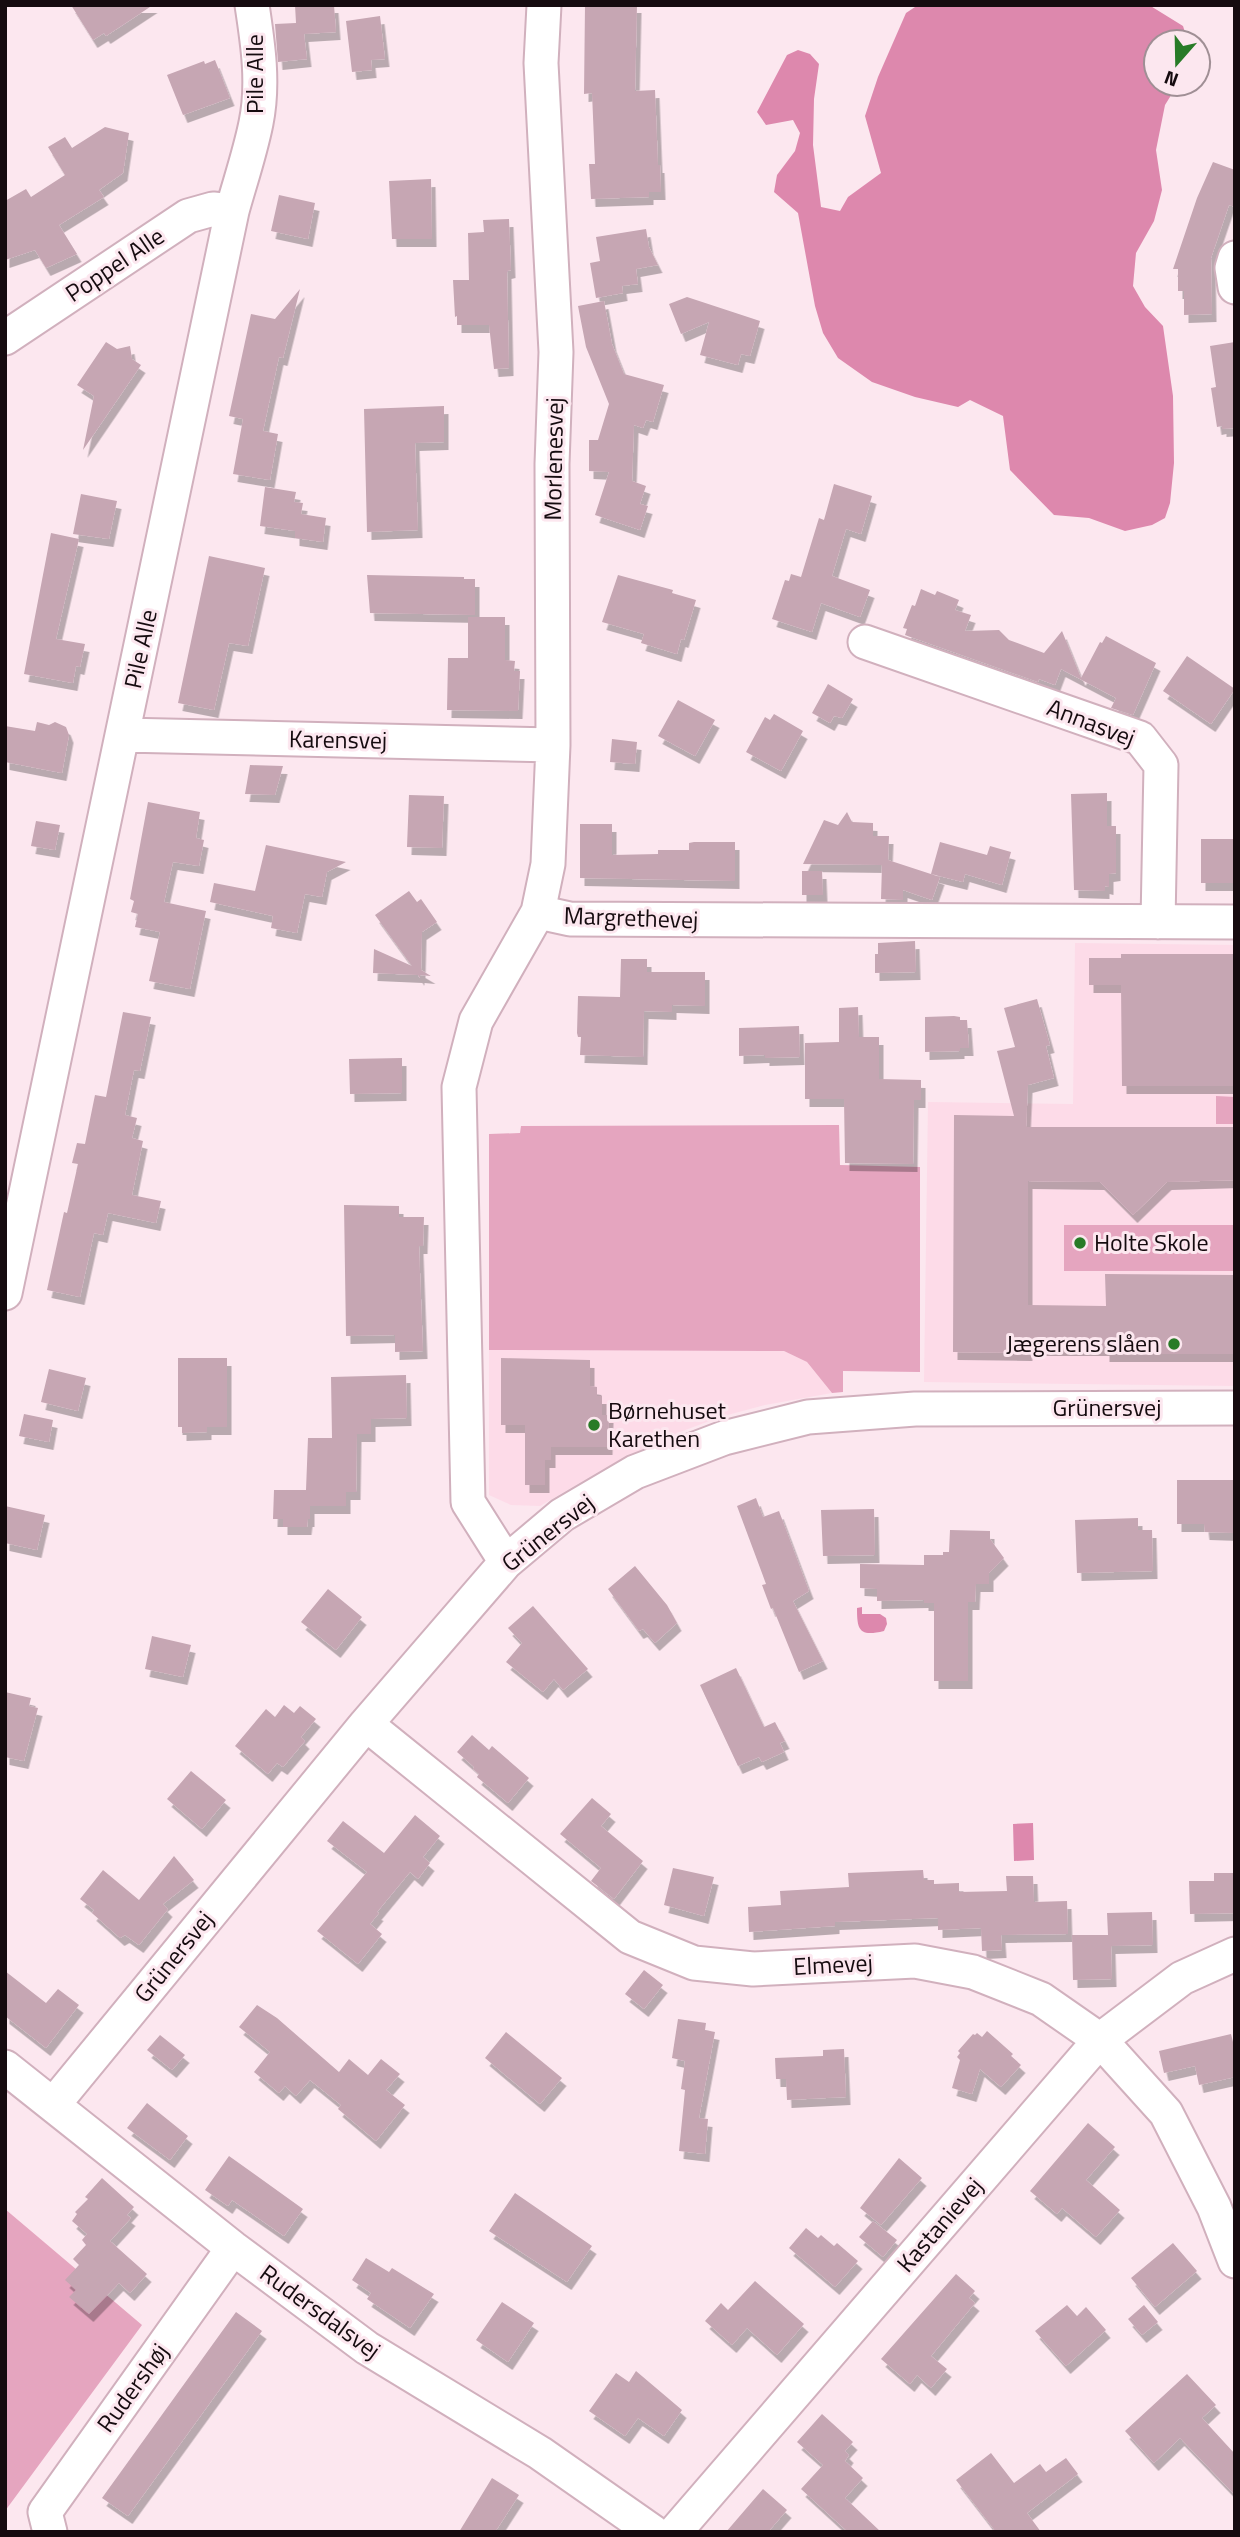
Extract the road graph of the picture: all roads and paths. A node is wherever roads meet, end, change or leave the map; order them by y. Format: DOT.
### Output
graph roads {
  1 [pos="252,5"];
  2 [pos="544,5"];
  3 [pos="232,211"];
  4 [pos="1235,258"];
  5 [pos="1235,287"];
  6 [pos="5,338"];
  7 [pos="865,642"];
  8 [pos="123,735"];
  9 [pos="553,745"];
  10 [pos="538,912"];
  11 [pos="1158,922"];
  12 [pos="1235,922"];
  13 [pos="5,1293"];
  14 [pos="1235,1408"];
  15 [pos="506,1562"];
  16 [pos="366,1724"];
  17 [pos="1235,1954"];
  18 [pos="1100,2040"];
  19 [pos="5,2067"];
  20 [pos="53,2105"];
  21 [pos="233,2248"];
  22 [pos="1235,2261"];
  23 [pos="50,2532"];
  24 [pos="653,2532"];
  25 [pos="675,2532"];
  1 -- 3 [label="street, Pile Alle"];
  2 -- 9 [label="street, Morlenesvej"];
  3 -- 6 [label="street, Poppel Alle"];
  3 -- 8 [label="street, Pile Alle"];
  4 -- 5 [label="street"];
  7 -- 11 [label="street, Annasvej"];
  8 -- 9 [label="street, Karensvej"];
  8 -- 13 [label="street, Pile Alle"];
  9 -- 10 [label="street, Morlenesvej"];
  10 -- 11 [label="street, Margrethevej"];
  10 -- 15 [label="street, Margrethevej"];
  11 -- 12 [label="street, Margrethevej"];
  14 -- 15 [label="street, Grünersvej"];
  15 -- 16 [label="street, Grünersvej"];
  16 -- 18 [label="street, Elmevej"];
  16 -- 20 [label="street, Grünersvej"];
  17 -- 18 [label="street, Kastanievej"];
  18 -- 22 [label="street, Elmevej"];
  18 -- 25 [label="street, Kastanievej"];
  19 -- 20 [label="street, Rudersdalsvej"];
  20 -- 21 [label="street, Rudersdalsvej"];
  21 -- 23 [label="street, Rudershøj"];
  21 -- 24 [label="street, Rudersdalsvej"];
}
